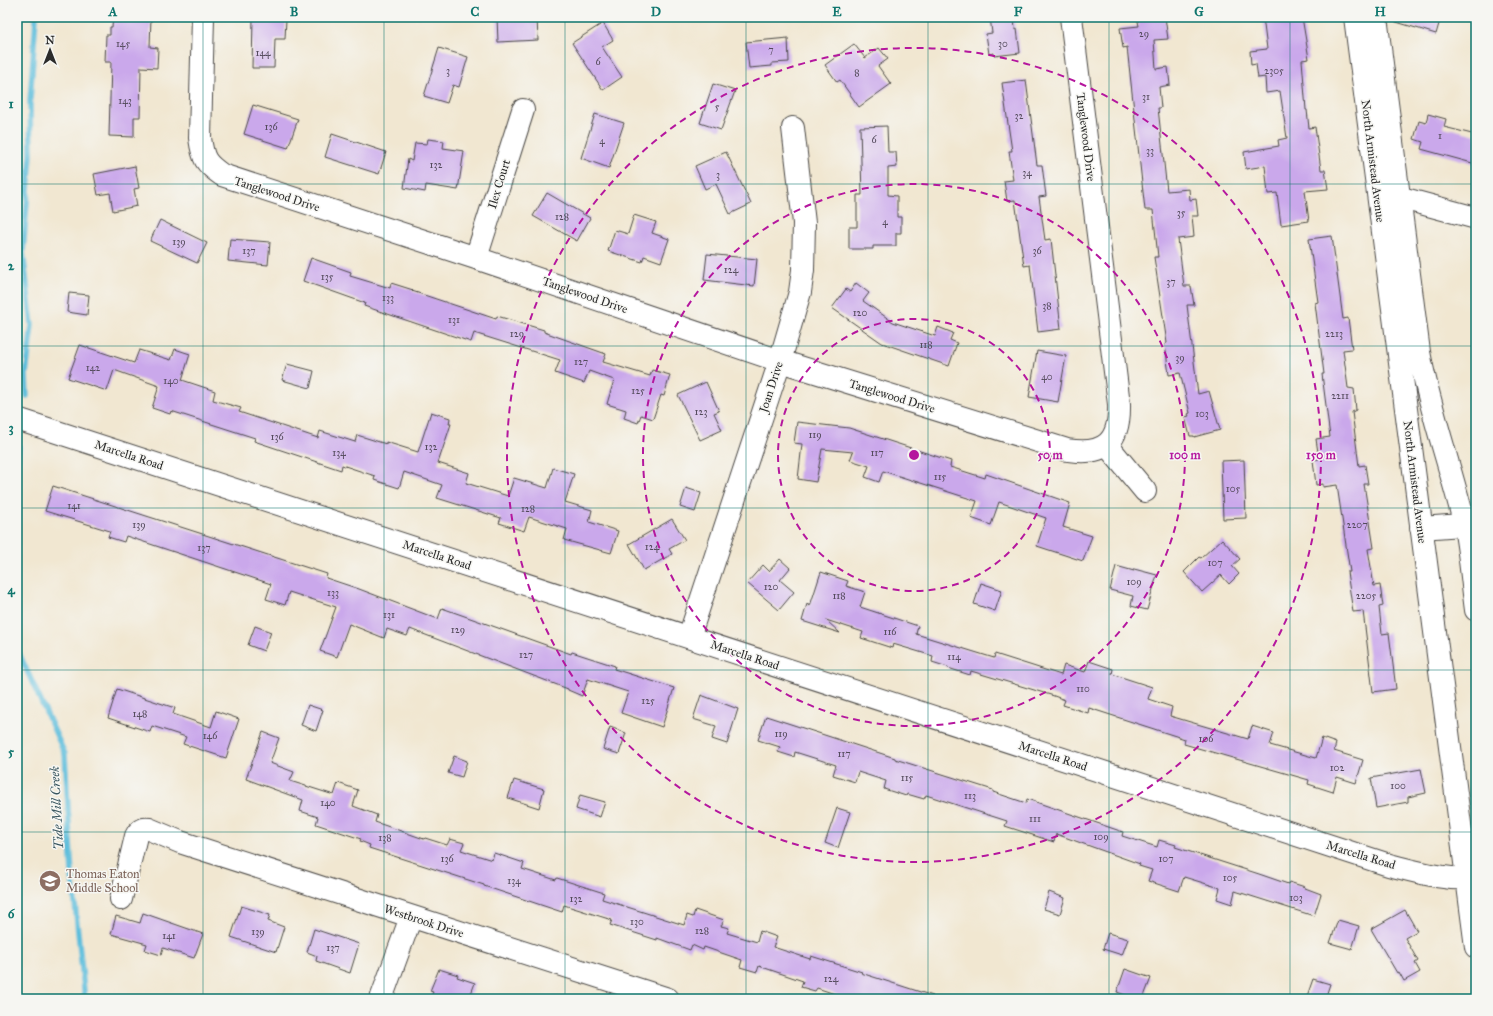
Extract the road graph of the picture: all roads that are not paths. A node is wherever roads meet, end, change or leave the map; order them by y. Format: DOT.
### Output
graph roads {
  1 [pos="203,17"];
  2 [pos="1071,17"];
  3 [pos="1354,17"];
  4 [pos="1376,17"];
  5 [pos="523,110"];
  6 [pos="793,128"];
  7 [pos="1388,197"];
  8 [pos="1476,218"];
  9 [pos="476,258"];
  10 [pos="780,362"];
  11 [pos="17,419"];
  12 [pos="1107,445"];
  13 [pos="1145,491"];
  14 [pos="1470,524"];
  15 [pos="1421,528"];
  16 [pos="1476,610"];
  17 [pos="689,637"];
  18 [pos="1472,878"];
  19 [pos="121,899"];
  20 [pos="411,917"];
  21 [pos="1476,947"];
  22 [pos="381,999"];
  23 [pos="668,999"];
  1 -- 9 [label="street, Tanglewood Drive"];
  2 -- 12 [label="street, Tanglewood Drive"];
  3 -- 7 [label="street, North Armistead Avenue"];
  4 -- 7 [label="street, North Armistead Avenue"];
  5 -- 9 [label="street, Ilex Court"];
  6 -- 10 [label="street, Joan Drive"];
  7 -- 8 [label="street"];
  7 -- 14 [label="street, North Armistead Avenue"];
  7 -- 15 [label="street, North Armistead Avenue"];
  9 -- 10 [label="street, Tanglewood Drive"];
  10 -- 12 [label="street, Tanglewood Drive"];
  10 -- 17 [label="street, Joan Drive"];
  11 -- 17 [label="street, Marcella Road"];
  12 -- 13 [label="street"];
  14 -- 15 [label="street"];
  14 -- 16 [label="street, North Armistead Avenue"];
  15 -- 18 [label="street, North Armistead Avenue"];
  17 -- 18 [label="street, Marcella Road"];
  18 -- 21 [label="street, North Armistead Avenue"];
  19 -- 20 [label="street, Westbrook Drive"];
  20 -- 22 [label="street"];
  20 -- 23 [label="street, Westbrook Drive"];
}
